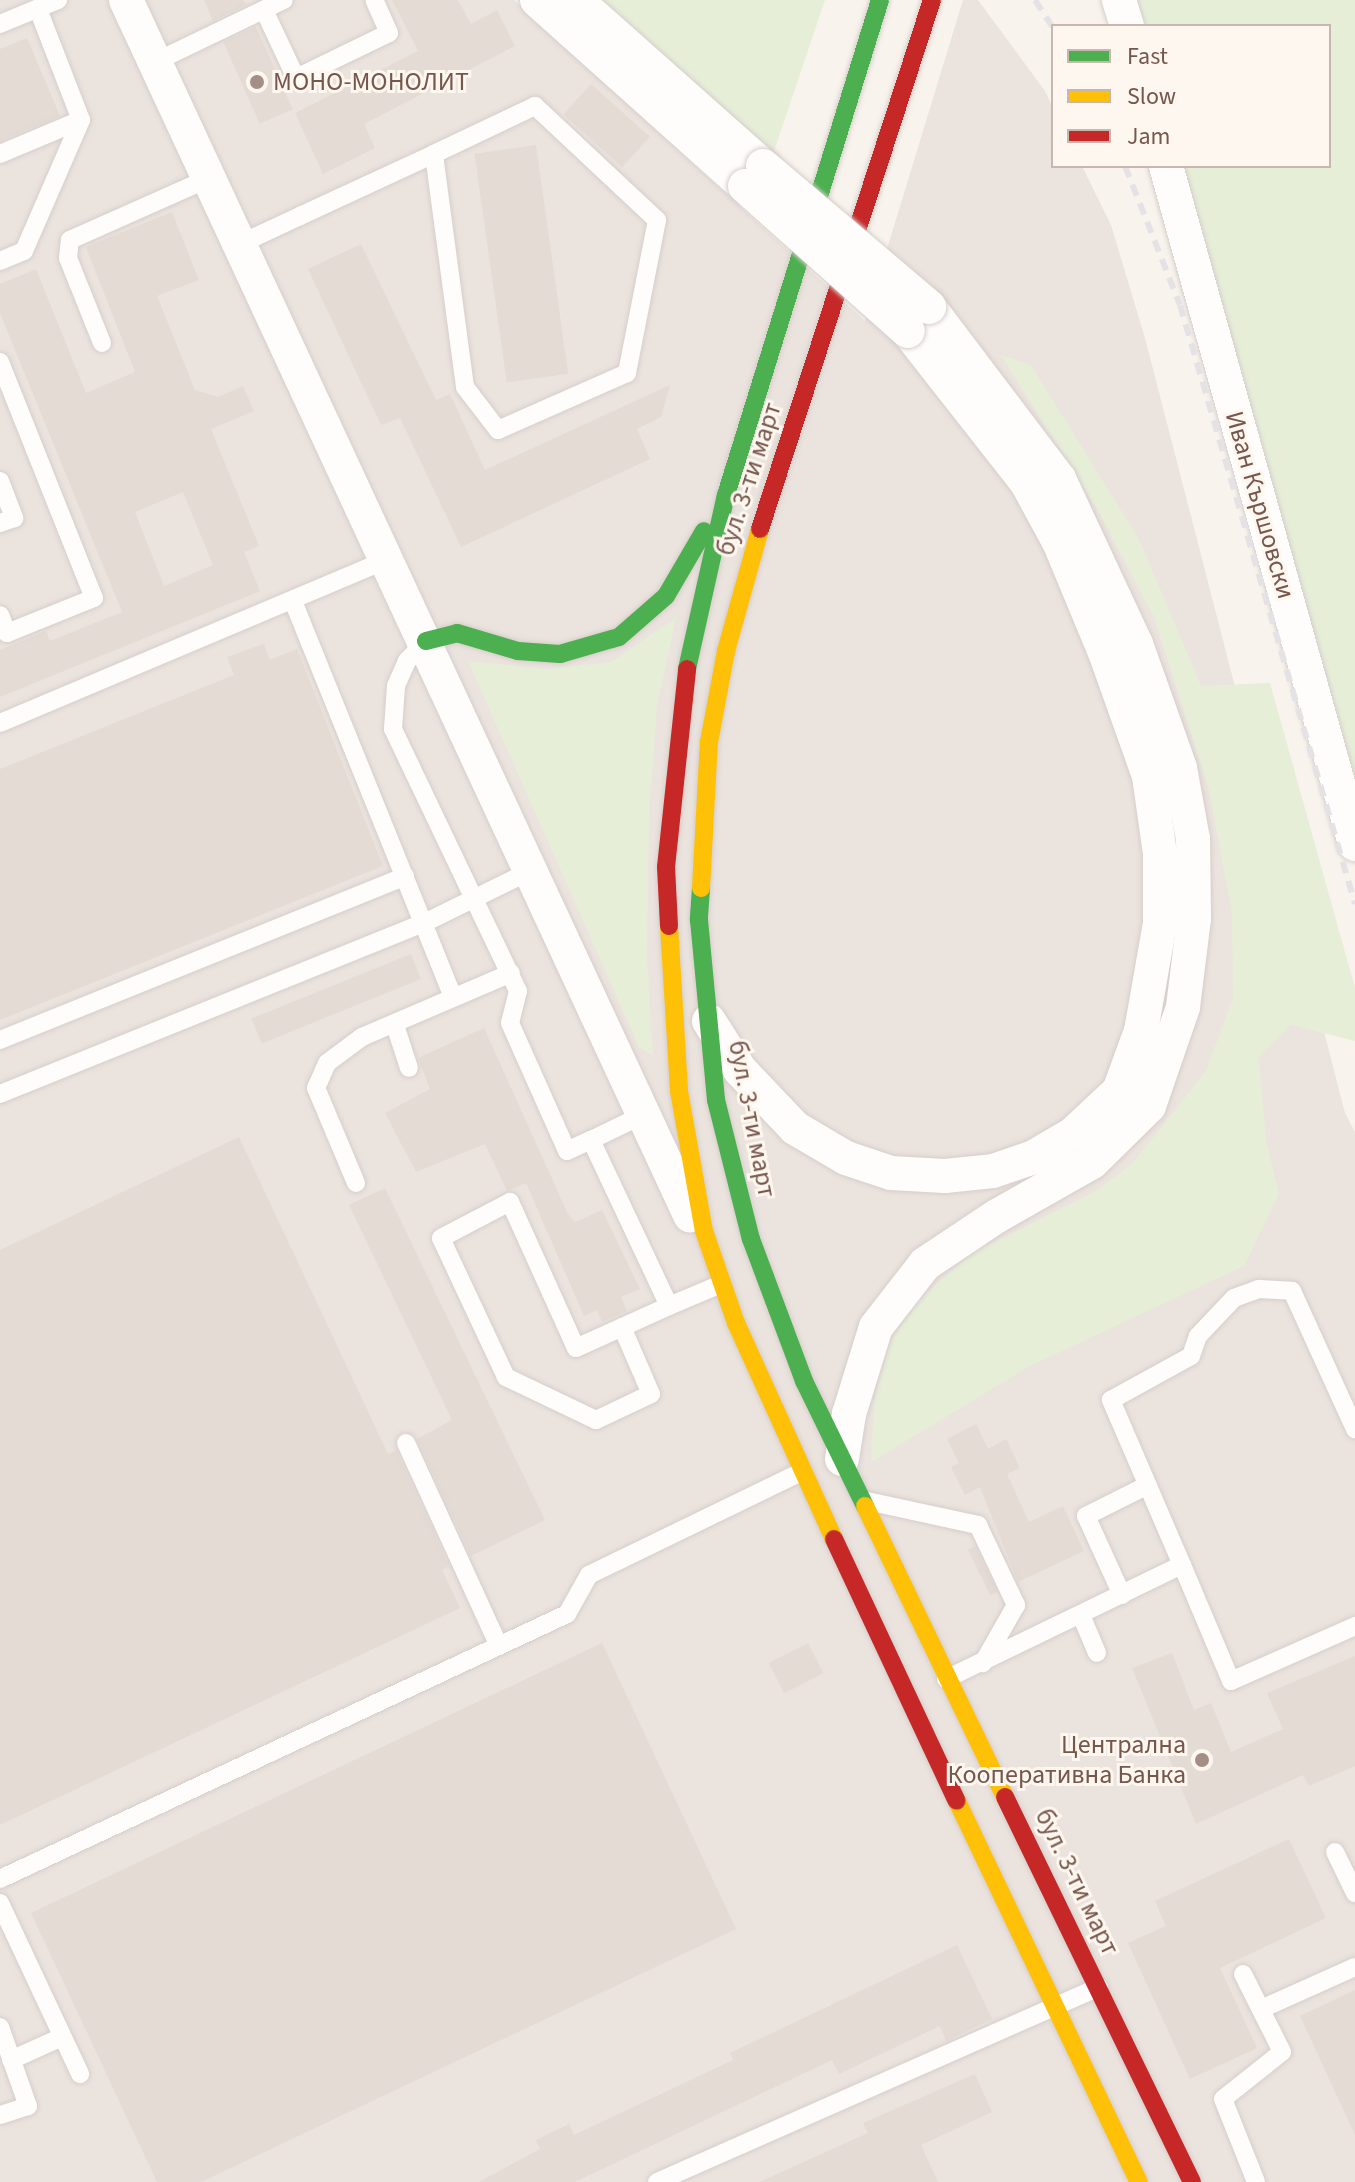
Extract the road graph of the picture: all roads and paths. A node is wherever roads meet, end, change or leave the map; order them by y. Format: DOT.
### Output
graph roads {
  1 [pos="58,0"];
  2 [pos="126,0"];
  3 [pos="284,0"];
  4 [pos="374,0"];
  5 [pos="537,0"];
  6 [pos="576,0"];
  7 [pos="880,0"];
  8 [pos="932,0"];
  9 [pos="1119,0"];
  10 [pos="38,9"];
  11 [pos="264,10"];
  12 [pos="0,24"];
  13 [pos="1126,24"];
  14 [pos="155,62"];
  15 [pos="81,120"];
  16 [pos="0,154"];
  17 [pos="434,154"];
  18 [pos="1167,168"];
  19 [pos="754,176"];
  20 [pos="209,178"];
  21 [pos="240,244"];
  22 [pos="0,261"];
  23 [pos="918,319"];
  24 [pos="102,343"];
  25 [pos="0,362"];
  26 [pos="0,481"];
  27 [pos="726,495"];
  28 [pos="0,523"];
  29 [pos="388,559"];
  30 [pos="293,601"];
  31 [pos="0,615"];
  32 [pos="426,641"];
  33 [pos="0,723"];
  34 [pos="1355,844"];
  35 [pos="532,870"];
  36 [pos="405,876"];
  37 [pos="477,897"];
  38 [pos="424,923"];
  39 [pos="511,973"];
  40 [pos="453,997"];
  41 [pos="707,1017"];
  42 [pos="395,1025"];
  43 [pos="0,1040"];
  44 [pos="409,1068"];
  45 [pos="0,1094"];
  46 [pos="645,1114"];
  47 [pos="591,1140"];
  48 [pos="356,1183"];
  49 [pos="721,1284"];
  50 [pos="669,1306"];
  51 [pos="622,1327"];
  52 [pos="1355,1429"];
  53 [pos="406,1443"];
  54 [pos="842,1459"];
  55 [pos="803,1471"];
  56 [pos="1148,1485"];
  57 [pos="862,1500"];
  58 [pos="844,1562"];
  59 [pos="1182,1565"];
  60 [pos="1122,1595"];
  61 [pos="1081,1615"];
  62 [pos="1355,1626"];
  63 [pos="499,1646"];
  64 [pos="1097,1653"];
  65 [pos="890,1660"];
  66 [pos="983,1663"];
  67 [pos="950,1680"];
  68 [pos="1335,1852"];
  69 [pos="0,1879"];
  70 [pos="1355,1893"];
  71 [pos="0,1903"];
  72 [pos="1355,1967"];
  73 [pos="1243,1974"];
  74 [pos="1099,1987"];
  75 [pos="1055,2006"];
  76 [pos="1261,2009"];
  77 [pos="0,2027"];
  78 [pos="62,2037"];
  79 [pos="11,2060"];
  80 [pos="80,2074"];
  81 [pos="0,2115"];
  82 [pos="666,2180"];
  83 [pos="1139,2182"];
  84 [pos="1192,2182"];
  85 [pos="1256,2182"];
  1 -- 10 [label="lane"];
  2 -- 14 [label="street"];
  3 -- 11 [label="lane"];
  4 -- 11 [label="lane"];
  5 -- 19 [label="street"];
  6 -- 19 [label="street"];
  7 -- 27 [label="main road, бул. 3-ти март"];
  8 -- 41 [label="main road, бул. 3-ти март"];
  9 -- 13 [label="street"];
  10 -- 12 [label="lane"];
  10 -- 15 [label="lane"];
  11 -- 14 [label="lane"];
  14 -- 20 [label="street"];
  15 -- 16 [label="lane"];
  15 -- 22 [label="lane"];
  17 -- 17 [label="lane"];
  17 -- 21 [label="lane"];
  18 -- 34 [label="street, Иван Кършовски"];
  19 -- 23 [label="street, bridge"];
  20 -- 21 [label="street"];
  20 -- 24 [label="lane"];
  21 -- 29 [label="street"];
  23 -- 41 [label="street"];
  23 -- 54 [label="street"];
  25 -- 31 [label="lane"];
  26 -- 28 [label="lane"];
  27 -- 32 [label="main road"];
  27 -- 49 [label="main road, бул. 3-ти март"];
  29 -- 30 [label="lane"];
  29 -- 32 [label="street"];
  30 -- 33 [label="lane"];
  30 -- 36 [label="lane"];
  32 -- 35 [label="street"];
  32 -- 37 [label="lane"];
  35 -- 37 [label="lane"];
  35 -- 46 [label="street"];
  36 -- 38 [label="lane"];
  36 -- 43 [label="lane"];
  37 -- 38 [label="lane"];
  37 -- 39 [label="lane"];
  38 -- 40 [label="lane"];
  38 -- 45 [label="lane"];
  39 -- 40 [label="lane"];
  39 -- 47 [label="lane"];
  40 -- 42 [label="lane"];
  41 -- 54 [label="main road, бул. 3-ти март"];
  42 -- 44 [label="lane"];
  42 -- 48 [label="lane"];
  46 -- 47 [label="lane"];
  46 -- 49 [label="street"];
  47 -- 50 [label="lane"];
  49 -- 50 [label="lane"];
  49 -- 55 [label="main road, бул. 3-ти март"];
  50 -- 51 [label="lane"];
  51 -- 51 [label="lane"];
  52 -- 56 [label="lane"];
  53 -- 63 [label="lane"];
  54 -- 57 [label="main road, бул. 3-ти март"];
  55 -- 58 [label="main road, бул. 3-ти март"];
  55 -- 63 [label="lane"];
  56 -- 59 [label="lane"];
  56 -- 60 [label="lane"];
  57 -- 58 [label="lane"];
  57 -- 66 [label="lane"];
  57 -- 67 [label="main road, бул. 3-ти март"];
  58 -- 65 [label="main road, бул. 3-ти март"];
  59 -- 60 [label="lane"];
  59 -- 62 [label="lane"];
  60 -- 61 [label="lane"];
  61 -- 64 [label="lane"];
  61 -- 66 [label="lane"];
  63 -- 69 [label="lane"];
  65 -- 67 [label="lane"];
  65 -- 75 [label="main road, бул. 3-ти март"];
  66 -- 67 [label="lane"];
  67 -- 74 [label="main road, бул. 3-ти март"];
  68 -- 70 [label="lane"];
  71 -- 78 [label="lane"];
  72 -- 76 [label="lane"];
  73 -- 76 [label="lane"];
  74 -- 75 [label="lane"];
  74 -- 84 [label="main road, бул. 3-ти март"];
  75 -- 82 [label="lane"];
  75 -- 83 [label="main road, бул. 3-ти март"];
  76 -- 85 [label="lane"];
  77 -- 79 [label="lane"];
  78 -- 79 [label="lane"];
  78 -- 80 [label="lane"];
  79 -- 81 [label="lane"];
}
